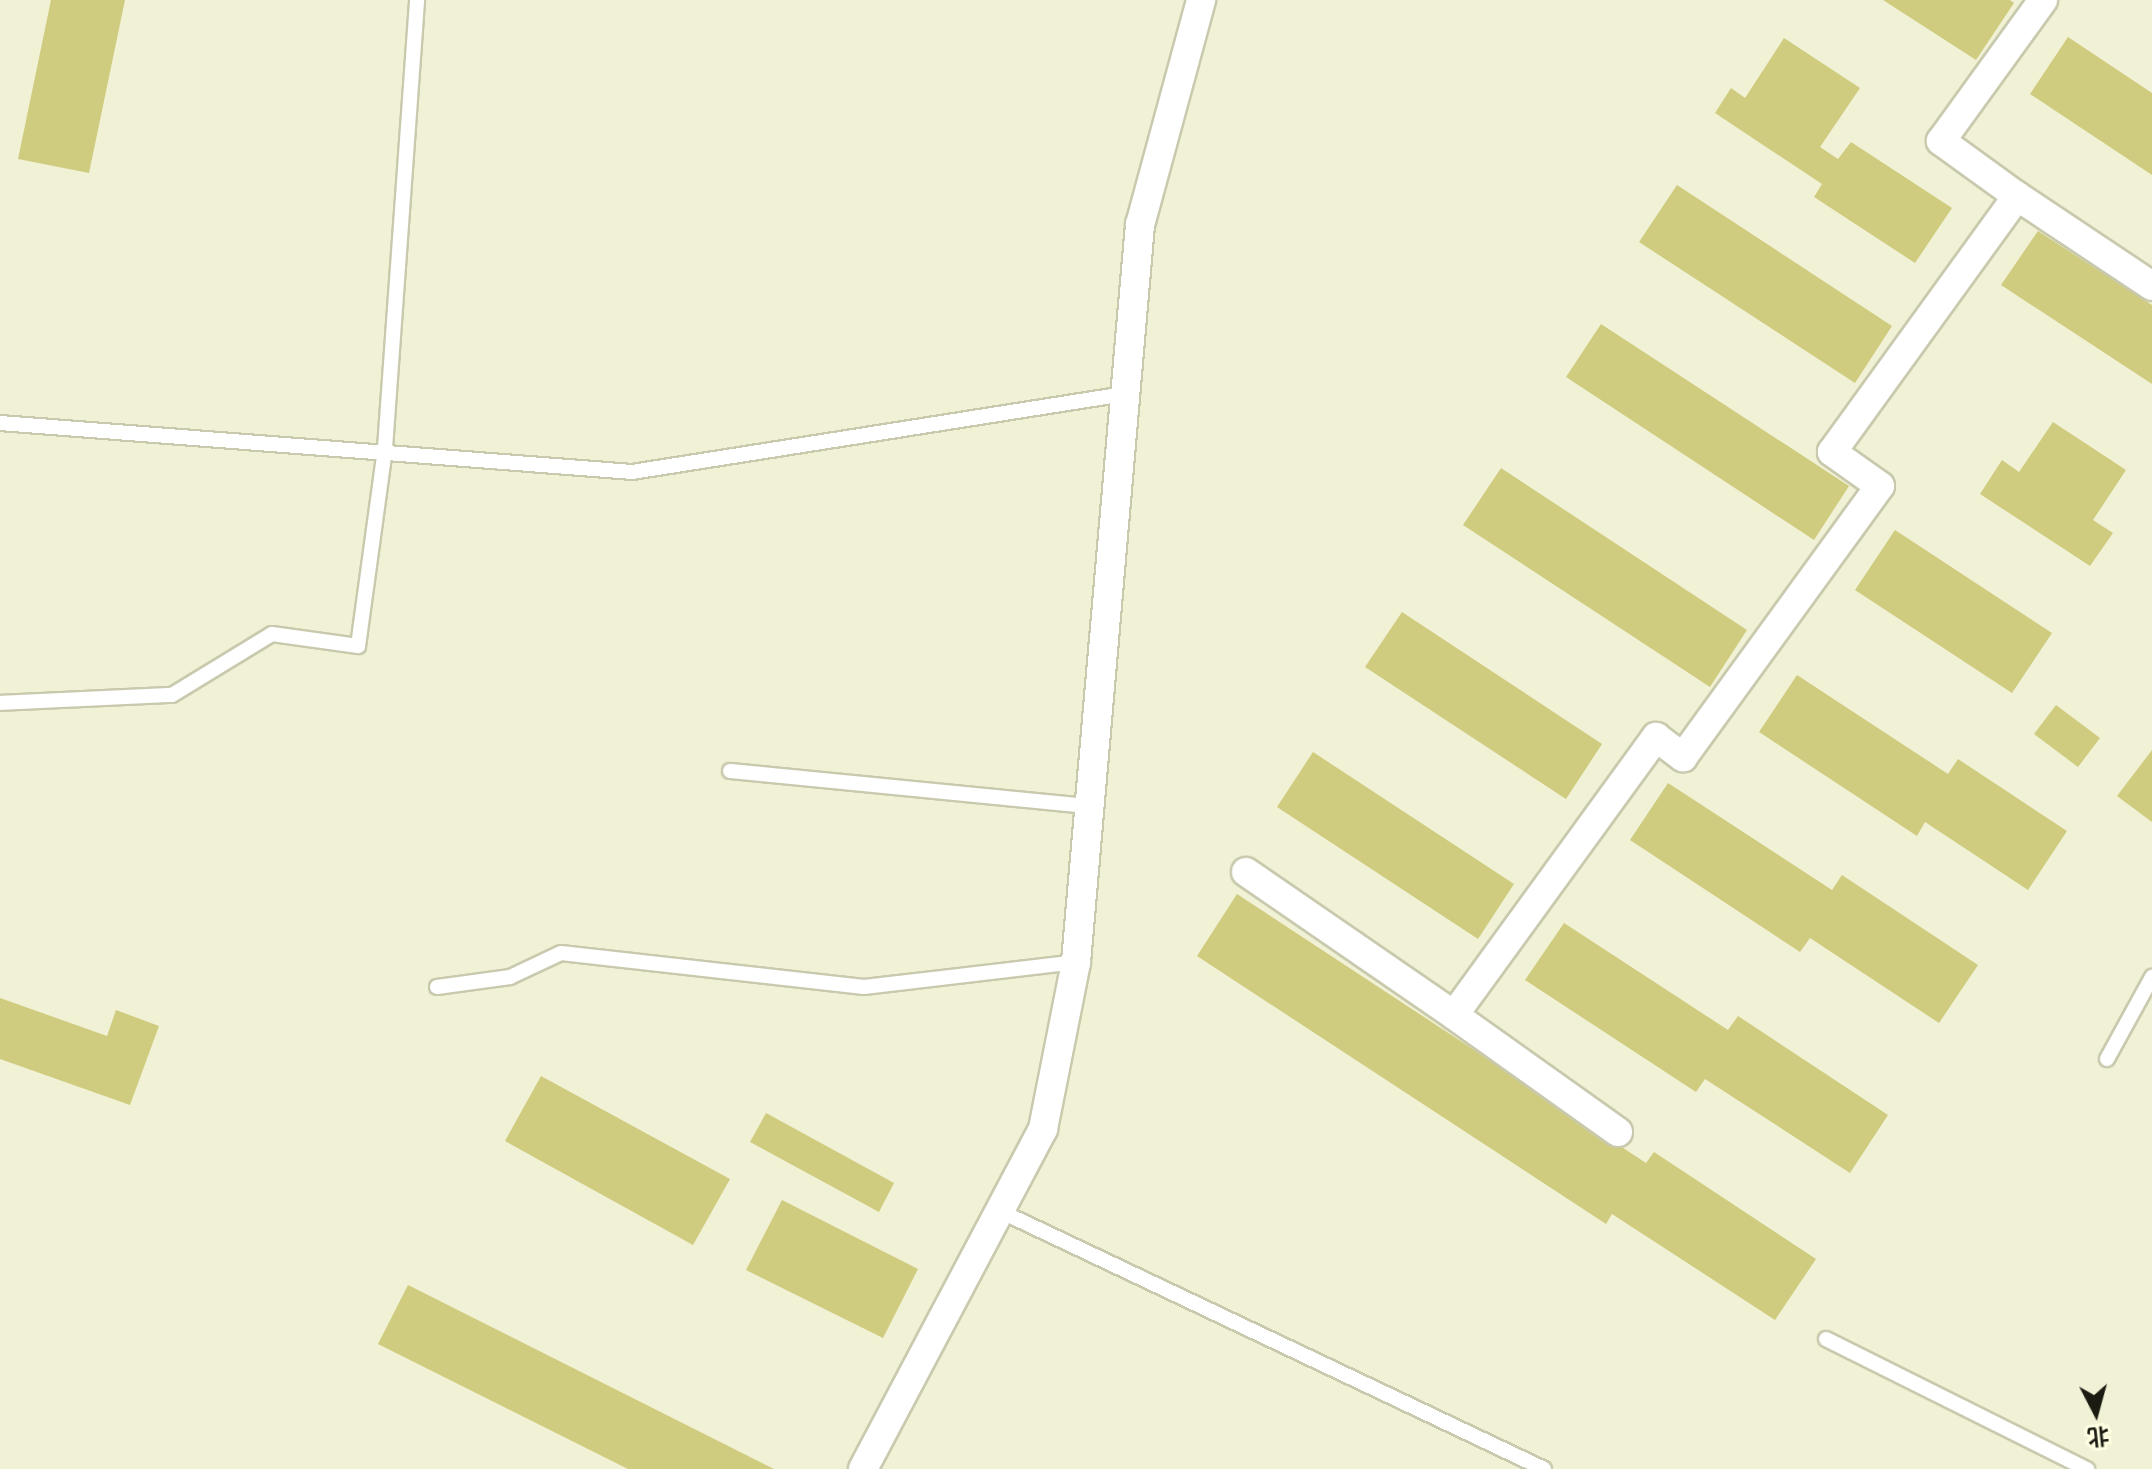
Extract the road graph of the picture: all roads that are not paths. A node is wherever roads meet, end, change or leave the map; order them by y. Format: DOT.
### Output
graph roads {
  1 [pos="417,0"];
  2 [pos="1201,0"];
  3 [pos="2043,0"];
  4 [pos="2017,196"];
  5 [pos="2152,286"];
  6 [pos="1125,394"];
  7 [pos="0,423"];
  8 [pos="385,448"];
  9 [pos="0,703"];
  10 [pos="730,771"];
  11 [pos="1090,806"];
  12 [pos="1246,872"];
  13 [pos="1076,962"];
  14 [pos="2152,977"];
  15 [pos="437,987"];
  16 [pos="1454,1015"];
  17 [pos="2107,1059"];
  18 [pos="1618,1132"];
  19 [pos="1000,1211"];
  20 [pos="1826,1339"];
  21 [pos="863,1469"];
  22 [pos="1544,1469"];
  23 [pos="2087,1469"];
  1 -- 8 [label="lane"];
  2 -- 6 [label="street"];
  3 -- 4 [label="street"];
  4 -- 5 [label="street"];
  4 -- 16 [label="street"];
  6 -- 8 [label="lane"];
  6 -- 11 [label="street"];
  7 -- 8 [label="lane"];
  8 -- 9 [label="lane"];
  10 -- 11 [label="lane"];
  11 -- 13 [label="street"];
  12 -- 16 [label="street"];
  13 -- 15 [label="lane"];
  13 -- 19 [label="street"];
  14 -- 17 [label="lane"];
  16 -- 18 [label="street"];
  19 -- 21 [label="street"];
  19 -- 22 [label="lane"];
  20 -- 23 [label="lane"];
}
